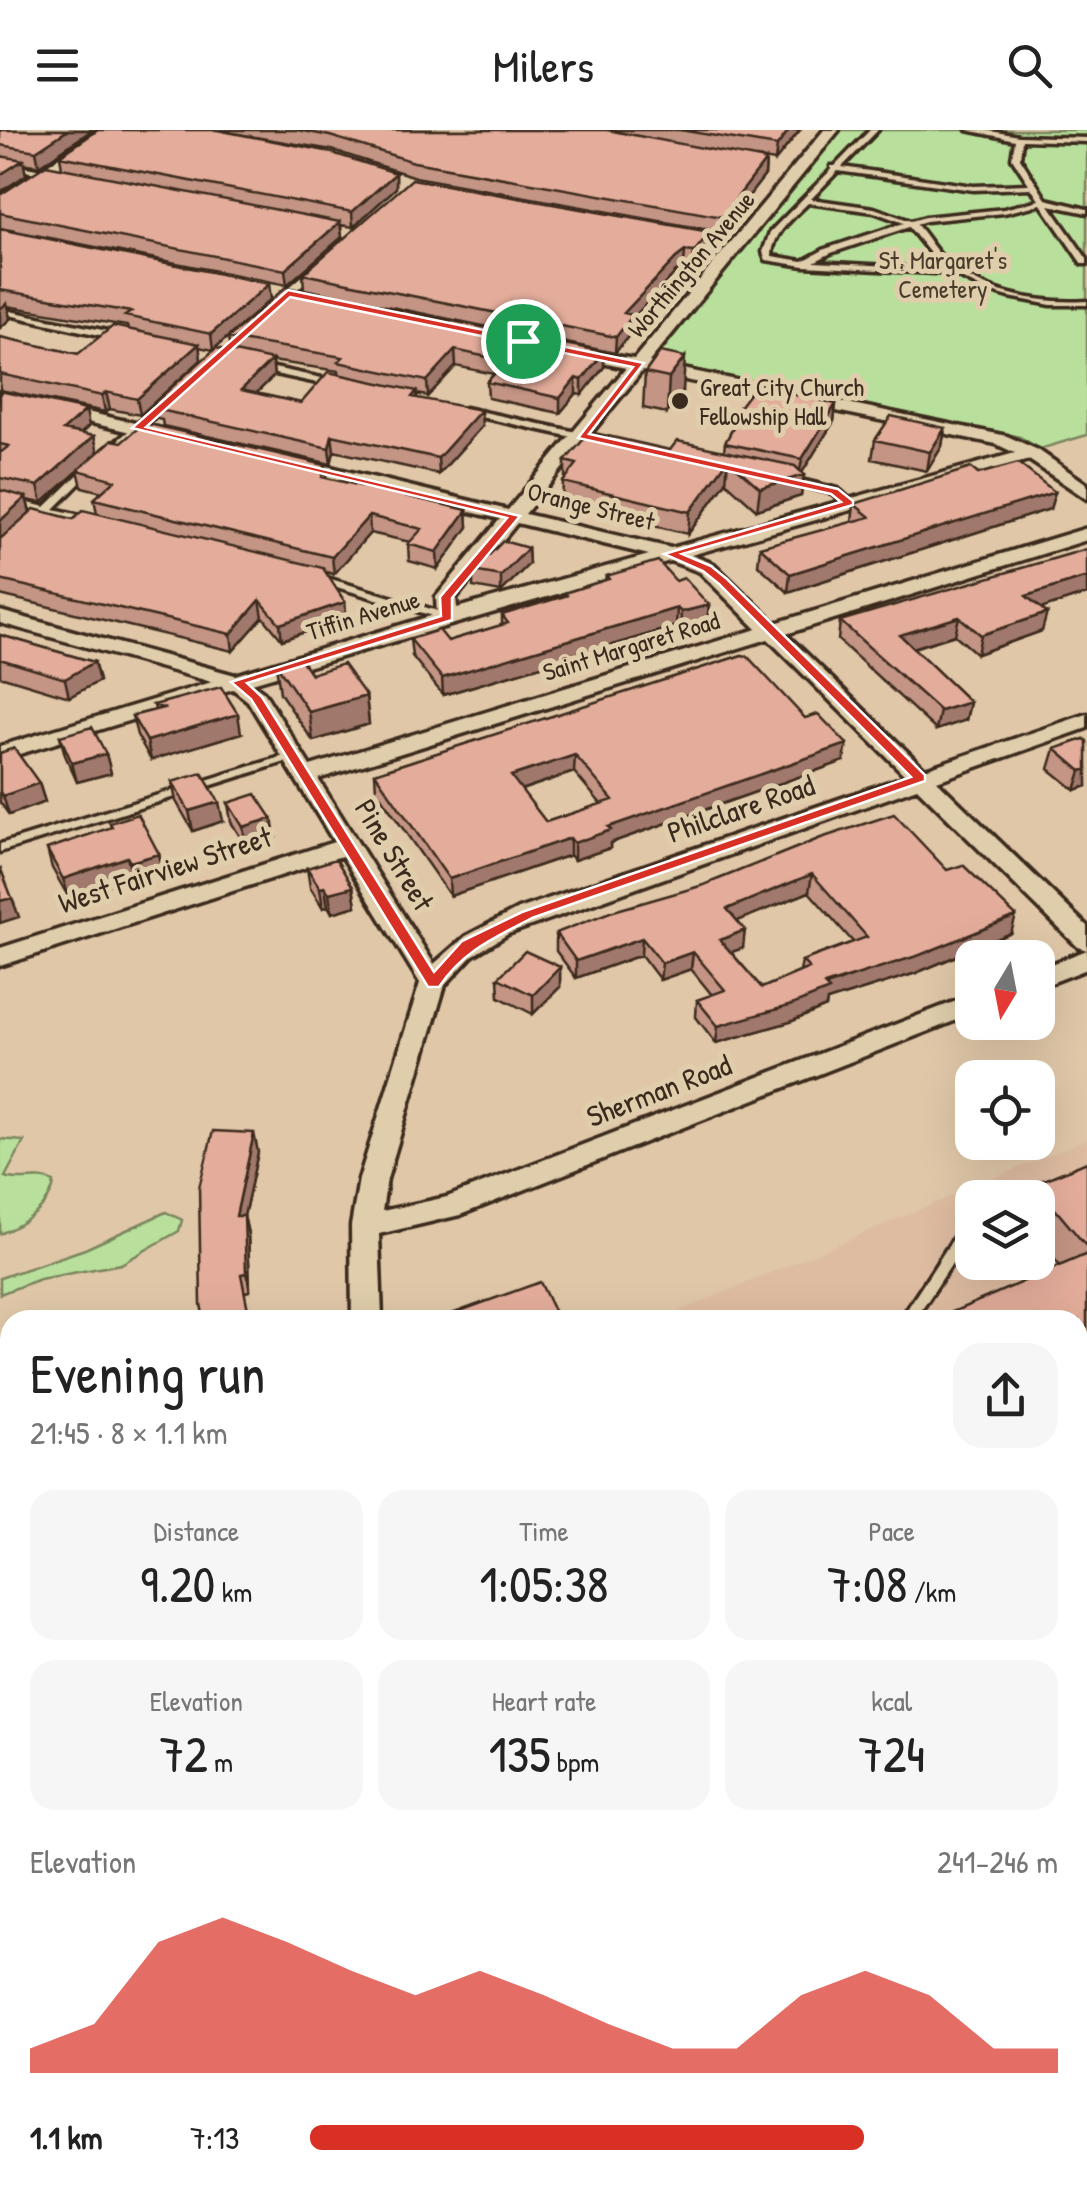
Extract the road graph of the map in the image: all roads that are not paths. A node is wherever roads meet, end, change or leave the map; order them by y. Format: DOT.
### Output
graph roads {
  1 [pos="108,130"];
  2 [pos="832,130"];
  3 [pos="874,130"];
  4 [pos="972,130"];
  5 [pos="1018,138"];
  6 [pos="1087,140"];
  7 [pos="0,164"];
  8 [pos="834,168"];
  9 [pos="779,170"];
  10 [pos="46,173"];
  11 [pos="798,173"];
  12 [pos="65,176"];
  13 [pos="1033,186"];
  14 [pos="804,200"];
  15 [pos="1043,201"];
  16 [pos="0,204"];
  17 [pos="1087,211"];
  18 [pos="911,224"];
  19 [pos="722,241"];
  20 [pos="741,244"];
  21 [pos="330,258"];
  22 [pos="1086,262"];
  23 [pos="804,264"];
  24 [pos="955,272"];
  25 [pos="1087,274"];
  26 [pos="288,293"];
  27 [pos="308,297"];
  28 [pos="271,298"];
  29 [pos="1087,303"];
  30 [pos="0,311"];
  31 [pos="131,338"];
  32 [pos="542,345"];
  33 [pos="237,363"];
  34 [pos="640,365"];
  35 [pos="352,387"];
  36 [pos="178,394"];
  37 [pos="0,396"];
  38 [pos="448,408"];
  39 [pos="138,428"];
  40 [pos="590,438"];
  41 [pos="194,442"];
  42 [pos="1032,454"];
  43 [pos="270,459"];
  44 [pos="768,476"];
  45 [pos="1087,493"];
  46 [pos="0,499"];
  47 [pos="849,503"];
  48 [pos="48,510"];
  49 [pos="515,516"];
  50 [pos="101,523"];
  51 [pos="24,531"];
  52 [pos="1087,534"];
  53 [pos="670,554"];
  54 [pos="300,574"];
  55 [pos="0,617"];
  56 [pos="448,618"];
  57 [pos="772,631"];
  58 [pos="238,682"];
  59 [pos="1087,721"];
  60 [pos="0,752"];
  61 [pos="300,765"];
  62 [pos="920,778"];
  63 [pos="351,845"];
  64 [pos="0,848"];
  65 [pos="1087,940"];
  66 [pos="0,958"];
  67 [pos="1087,959"];
  68 [pos="1055,971"];
  69 [pos="433,983"];
  70 [pos="955,1011"];
  71 [pos="365,1226"];
  72 [pos="955,1247"];
  73 [pos="368,1310"];
  74 [pos="914,1310"];
  1 -- 10 [label="street"];
  2 -- 11 [label="street, Worthington Avenue"];
  3 -- 8 [label="lane"];
  4 -- 5 [label="lane"];
  5 -- 6 [label="lane"];
  5 -- 13 [label="lane"];
  7 -- 10 [label="lane"];
  8 -- 13 [label="lane"];
  8 -- 14 [label="lane"];
  9 -- 11 [label="street"];
  10 -- 12 [label="lane"];
  10 -- 16 [label="street"];
  11 -- 20 [label="street, Worthington Avenue"];
  13 -- 15 [label="lane"];
  14 -- 18 [label="lane"];
  14 -- 23 [label="lane"];
  15 -- 17 [label="lane"];
  15 -- 18 [label="lane"];
  15 -- 22 [label="lane"];
  18 -- 23 [label="lane"];
  18 -- 24 [label="lane"];
  19 -- 20 [label="street"];
  20 -- 34 [label="street, Worthington Avenue"];
  21 -- 26 [label="lane"];
  22 -- 25 [label="lane"];
  23 -- 24 [label="lane"];
  24 -- 29 [label="lane"];
  26 -- 27 [label="street"];
  26 -- 28 [label="street"];
  30 -- 31 [label="lane"];
  32 -- 34 [label="street"];
  33 -- 35 [label="lane"];
  34 -- 40 [label="street, Worthington Avenue"];
  34 -- 42 [label="street"];
  36 -- 39 [label="lane"];
  37 -- 39 [label="street"];
  38 -- 40 [label="lane"];
  39 -- 41 [label="street"];
  39 -- 48 [label="lane"];
  40 -- 49 [label="street, Worthington Avenue"];
  42 -- 45 [label="street"];
  42 -- 47 [label="street, Tiffin Avenue"];
  43 -- 49 [label="street, Orange Street"];
  44 -- 47 [label="lane"];
  46 -- 48 [label="lane"];
  47 -- 53 [label="street, Tiffin Avenue"];
  48 -- 50 [label="lane"];
  48 -- 51 [label="lane"];
  49 -- 53 [label="street, Orange Street"];
  49 -- 56 [label="street, Worthington Avenue"];
  52 -- 57 [label="street, Saint Margaret Road"];
  53 -- 56 [label="street, Tiffin Avenue"];
  53 -- 57 [label="street, Orange Street"];
  54 -- 56 [label="lane"];
  55 -- 58 [label="street"];
  56 -- 58 [label="street, Tiffin Avenue"];
  57 -- 61 [label="street, Saint Margaret Road"];
  57 -- 62 [label="street, Orange Street"];
  58 -- 60 [label="street, Tiffin Avenue"];
  58 -- 61 [label="street, Pine Street"];
  59 -- 62 [label="street, Philclare Road"];
  61 -- 63 [label="street, Pine Street"];
  61 -- 64 [label="lane"];
  62 -- 65 [label="street, Orange Street"];
  62 -- 69 [label="street, Philclare Road"];
  63 -- 66 [label="street, West Fairview Street"];
  63 -- 69 [label="street, Pine Street"];
  67 -- 68 [label="street"];
  69 -- 71 [label="street"];
  70 -- 71 [label="street, Sherman Road"];
  71 -- 73 [label="street"];
  72 -- 74 [label="lane"];
}
